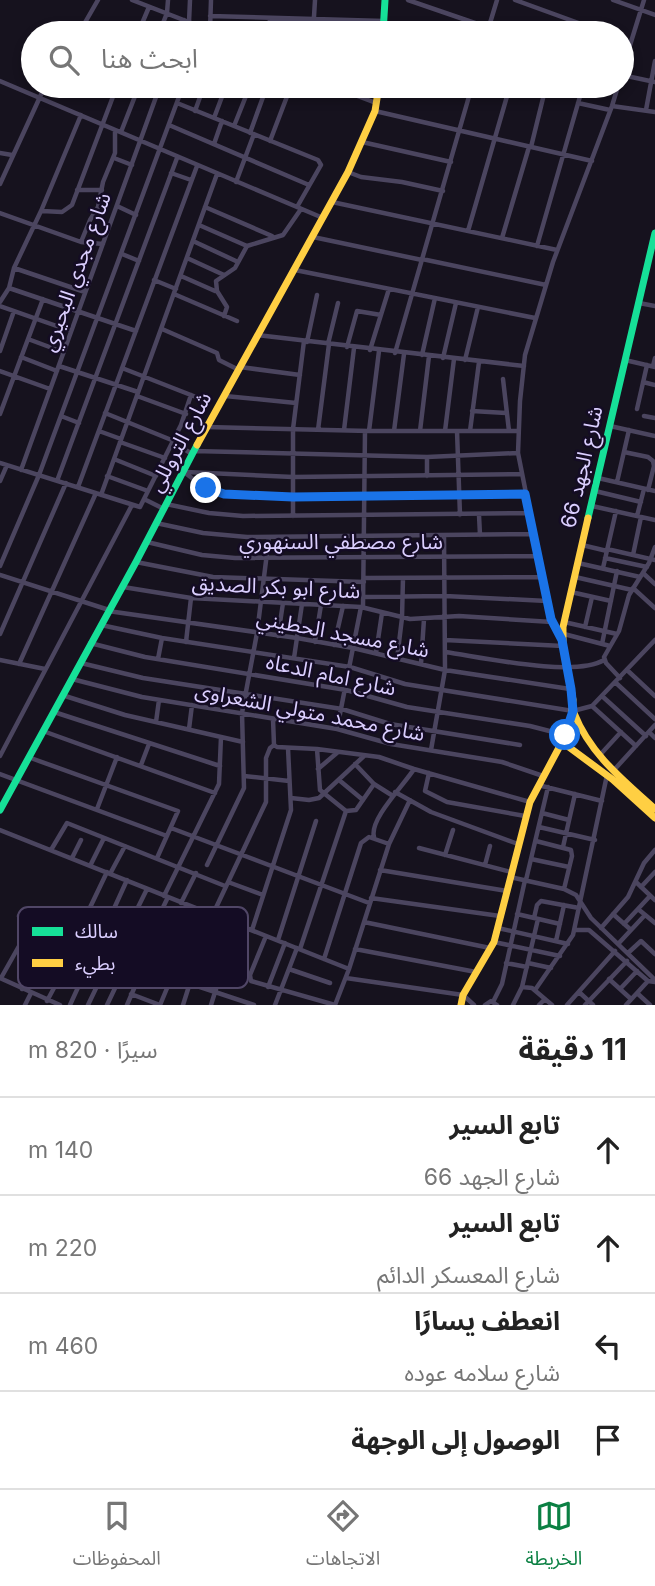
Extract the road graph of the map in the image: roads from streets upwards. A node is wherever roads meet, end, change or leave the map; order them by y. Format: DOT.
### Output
graph roads {
  1 [pos="98,0"];
  2 [pos="132,0"];
  3 [pos="168,0"];
  4 [pos="190,0"];
  5 [pos="211,0"];
  6 [pos="315,0"];
  7 [pos="385,0"];
  8 [pos="408,0"];
  9 [pos="497,0"];
  10 [pos="514,0"];
  11 [pos="613,0"];
  12 [pos="644,0"];
  13 [pos="141,2"];
  14 [pos="149,7"];
  15 [pos="641,10"];
  16 [pos="167,13"];
  17 [pos="655,15"];
  18 [pos="210,16"];
  19 [pos="270,18"];
  20 [pos="291,19"];
  21 [pos="314,19"];
  22 [pos="86,21"];
  23 [pos="143,21"];
  24 [pos="164,21"];
  25 [pos="186,21"];
  26 [pos="210,21"];
  27 [pos="270,21"];
  28 [pos="332,21"];
  29 [pos="384,21"];
  30 [pos="462,21"];
  31 [pos="490,21"];
  32 [pos="573,21"];
  33 [pos="634,32"];
  34 [pos="655,61"];
  35 [pos="634,76"];
  36 [pos="0,81"];
  37 [pos="653,81"];
  38 [pos="21,90"];
  39 [pos="39,98"];
  40 [pos="41,98"];
  41 [pos="112,98"];
  42 [pos="133,98"];
  43 [pos="156,98"];
  44 [pos="179,98"];
  45 [pos="200,98"];
  46 [pos="222,98"];
  47 [pos="245,98"];
  48 [pos="263,98"];
  49 [pos="286,98"];
  50 [pos="358,98"];
  51 [pos="377,98"];
  52 [pos="468,98"];
  53 [pos="506,98"];
  54 [pos="543,98"];
  55 [pos="579,98"];
  56 [pos="614,98"];
  57 [pos="177,103"];
  58 [pos="578,103"];
  59 [pos="376,108"];
  60 [pos="611,108"];
  61 [pos="646,110"];
  62 [pos="195,111"];
  63 [pos="655,112"];
  64 [pos="81,114"];
  65 [pos="214,118"];
  66 [pos="222,121"];
  67 [pos="102,124"];
  68 [pos="169,125"];
  69 [pos="234,126"];
  70 [pos="118,131"];
  71 [pos="460,131"];
  72 [pos="252,133"];
  73 [pos="494,139"];
  74 [pos="140,141"];
  75 [pos="270,141"];
  76 [pos="362,142"];
  77 [pos="214,144"];
  78 [pos="530,147"];
  79 [pos="161,150"];
  80 [pos="0,153"];
  81 [pos="562,154"];
  82 [pos="12,155"];
  83 [pos="114,158"];
  84 [pos="177,158"];
  85 [pos="245,158"];
  86 [pos="592,161"];
  87 [pos="451,162"];
  88 [pos="132,165"];
  89 [pos="197,166"];
  90 [pos="348,172"];
  91 [pos="172,173"];
  92 [pos="217,174"];
  93 [pos="191,180"];
  94 [pos="236,182"];
  95 [pos="0,184"];
  96 [pos="309,185"];
  97 [pos="77,190"];
  98 [pos="102,190"];
  99 [pos="443,191"];
  100 [pos="332,202"];
  101 [pos="117,206"];
  102 [pos="205,207"];
  103 [pos="299,208"];
  104 [pos="41,211"];
  105 [pos="0,213"];
  106 [pos="136,215"];
  107 [pos="323,218"];
  108 [pos="432,223"];
  109 [pos="33,225"];
  110 [pos="199,225"];
  111 [pos="468,231"];
  112 [pos="655,233"];
  113 [pos="273,237"];
  114 [pos="313,237"];
  115 [pos="502,239"];
  116 [pos="81,242"];
  117 [pos="193,242"];
  118 [pos="103,244"];
  119 [pos="247,246"];
  120 [pos="537,246"];
  121 [pos="557,250"];
  122 [pos="122,254"];
  123 [pos="187,258"];
  124 [pos="422,259"];
  125 [pos="139,261"];
  126 [pos="238,262"];
  127 [pos="13,268"];
  128 [pos="295,270"];
  129 [pos="225,275"];
  130 [pos="181,276"];
  131 [pos="155,280"];
  132 [pos="546,285"];
  133 [pos="9,288"];
  134 [pos="389,289"];
  135 [pos="217,291"];
  136 [pos="85,292"];
  137 [pos="175,292"];
  138 [pos="412,294"];
  139 [pos="317,295"];
  140 [pos="435,298"];
  141 [pos="43,299"];
  142 [pos="338,303"];
  143 [pos="456,303"];
  144 [pos="639,303"];
  145 [pos="0,304"];
  146 [pos="655,306"];
  147 [pos="478,307"];
  148 [pos="15,311"];
  149 [pos="78,312"];
  150 [pos="381,315"];
  151 [pos="224,316"];
  152 [pos="98,318"];
  153 [pos="535,318"];
  154 [pos="36,319"];
  155 [pos="237,321"];
  156 [pos="115,324"];
  157 [pos="162,329"];
  158 [pos="71,331"];
  159 [pos="136,331"];
  160 [pos="257,335"];
  161 [pos="28,339"];
  162 [pos="305,341"];
  163 [pos="328,344"];
  164 [pos="347,347"];
  165 [pos="354,348"];
  166 [pos="370,350"];
  167 [pos="0,351"];
  168 [pos="379,351"];
  169 [pos="64,352"];
  170 [pos="395,353"];
  171 [pos="404,354"];
  172 [pos="422,355"];
  173 [pos="429,356"];
  174 [pos="21,357"];
  175 [pos="443,358"];
  176 [pos="655,358"];
  177 [pos="454,359"];
  178 [pos="466,360"];
  179 [pos="625,360"];
  180 [pos="479,362"];
  181 [pos="524,366"];
  182 [pos="652,366"];
  183 [pos="58,368"];
  184 [pos="122,368"];
  185 [pos="239,368"];
  186 [pos="0,371"];
  187 [pos="78,372"];
  188 [pos="300,374"];
  189 [pos="14,376"];
  190 [pos="144,376"];
  191 [pos="95,378"];
  192 [pos="503,379"];
  193 [pos="643,383"];
  194 [pos="116,385"];
  195 [pos="655,385"];
  196 [pos="50,389"];
  197 [pos="137,394"];
  198 [pos="225,396"];
  199 [pos="296,403"];
  200 [pos="637,409"];
  201 [pos="472,411"];
  202 [pos="106,413"];
  203 [pos="506,413"];
  204 [pos="0,414"];
  205 [pos="186,415"];
  206 [pos="61,416"];
  207 [pos="644,416"];
  208 [pos="655,418"];
  209 [pos="127,422"];
  210 [pos="79,423"];
  211 [pos="610,426"];
  212 [pos="207,427"];
  213 [pos="293,429"];
  214 [pos="318,430"];
  215 [pos="344,430"];
  216 [pos="629,430"];
  217 [pos="99,431"];
  218 [pos="367,431"];
  219 [pos="394,431"];
  220 [pos="419,431"];
  221 [pos="445,431"];
  222 [pos="457,431"];
  223 [pos="470,431"];
  224 [pos="509,431"];
  225 [pos="518,431"];
  226 [pos="655,436"];
  227 [pos="120,441"];
  228 [pos="173,441"];
  229 [pos="624,452"];
  230 [pos="193,453"];
  231 [pos="293,453"];
  232 [pos="518,453"];
  233 [pos="365,455"];
  234 [pos="458,455"];
  235 [pos="427,457"];
  236 [pos="165,458"];
  237 [pos="114,459"];
  238 [pos="654,460"];
  239 [pos="0,463"];
  240 [pos="7,465"];
  241 [pos="21,470"];
  242 [pos="184,472"];
  243 [pos="521,474"];
  244 [pos="39,475"];
  245 [pos="427,475"];
  246 [pos="458,475"];
  247 [pos="107,476"];
  248 [pos="156,476"];
  249 [pos="293,477"];
  250 [pos="366,477"];
  251 [pos="598,478"];
  252 [pos="0,481"];
  253 [pos="57,481"];
  254 [pos="617,482"];
  255 [pos="66,483"];
  256 [pos="78,487"];
  257 [pos="646,489"];
  258 [pos="148,491"];
  259 [pos="595,491"];
  260 [pos="655,491"];
  261 [pos="98,494"];
  262 [pos="525,494"];
  263 [pos="459,495"];
  264 [pos="293,497"];
  265 [pos="366,497"];
  266 [pos="144,499"];
  267 [pos="640,502"];
  268 [pos="132,505"];
  269 [pos="592,506"];
  270 [pos="165,507"];
  271 [pos="616,511"];
  272 [pos="529,513"];
  273 [pos="460,515"];
  274 [pos="479,515"];
  275 [pos="293,516"];
  276 [pos="366,516"];
  277 [pos="639,516"];
  278 [pos="655,520"];
  279 [pos="156,523"];
  280 [pos="533,534"];
  281 [pos="480,535"];
  282 [pos="365,536"];
  283 [pos="444,536"];
  284 [pos="269,537"];
  285 [pos="146,542"];
  286 [pos="582,545"];
  287 [pos="655,547"];
  288 [pos="607,550"];
  289 [pos="632,555"];
  290 [pos="537,556"];
  291 [pos="444,557"];
  292 [pos="266,558"];
  293 [pos="365,558"];
  294 [pos="605,558"];
  295 [pos="653,560"];
  296 [pos="136,562"];
  297 [pos="578,562"];
  298 [pos="0,566"];
  299 [pos="647,567"];
  300 [pos="603,568"];
  301 [pos="617,571"];
  302 [pos="642,575"];
  303 [pos="0,576"];
  304 [pos="575,576"];
  305 [pos="542,577"];
  306 [pos="403,578"];
  307 [pos="444,578"];
  308 [pos="263,579"];
  309 [pos="364,580"];
  310 [pos="23,582"];
  311 [pos="655,584"];
  312 [pos="614,586"];
  313 [pos="123,587"];
  314 [pos="633,589"];
  315 [pos="52,590"];
  316 [pos="572,592"];
  317 [pos="445,596"];
  318 [pos="363,597"];
  319 [pos="592,597"];
  320 [pos="191,598"];
  321 [pos="402,598"];
  322 [pos="83,600"];
  323 [pos="547,601"];
  324 [pos="611,601"];
  325 [pos="261,602"];
  326 [pos="283,603"];
  327 [pos="302,604"];
  328 [pos="321,605"];
  329 [pos="343,606"];
  330 [pos="362,607"];
  331 [pos="655,608"];
  332 [pos="108,610"];
  333 [pos="382,612"];
  334 [pos="445,617"];
  335 [pos="402,618"];
  336 [pos="424,619"];
  337 [pos="188,622"];
  338 [pos="552,622"];
  339 [pos="564,622"];
  340 [pos="100,625"];
  341 [pos="585,627"];
  342 [pos="605,632"];
  343 [pos="257,633"];
  344 [pos="0,634"];
  345 [pos="617,634"];
  346 [pos="278,636"];
  347 [pos="162,638"];
  348 [pos="297,638"];
  349 [pos="445,640"];
  350 [pos="563,640"];
  351 [pos="655,640"];
  352 [pos="186,642"];
  353 [pos="316,642"];
  354 [pos="90,643"];
  355 [pos="602,644"];
  356 [pos="334,645"];
  357 [pos="610,646"];
  358 [pos="353,648"];
  359 [pos="253,652"];
  360 [pos="445,652"];
  361 [pos="376,653"];
  362 [pos="293,658"];
  363 [pos="159,659"];
  364 [pos="397,659"];
  365 [pos="0,660"];
  366 [pos="604,660"];
  367 [pos="80,662"];
  368 [pos="19,664"];
  369 [pos="421,664"];
  370 [pos="350,667"];
  371 [pos="567,668"];
  372 [pos="45,669"];
  373 [pos="445,670"];
  374 [pos="627,670"];
  375 [pos="249,674"];
  376 [pos="71,679"];
  377 [pos="618,680"];
  378 [pos="571,689"];
  379 [pos="346,690"];
  380 [pos="442,690"];
  381 [pos="245,693"];
  382 [pos="62,695"];
  383 [pos="655,695"];
  384 [pos="602,696"];
  385 [pos="159,700"];
  386 [pos="192,705"];
  387 [pos="592,706"];
  388 [pos="342,709"];
  389 [pos="53,711"];
  390 [pos="573,711"];
  391 [pos="438,712"];
  392 [pos="242,713"];
  393 [pos="273,719"];
  394 [pos="655,719"];
  395 [pos="156,722"];
  396 [pos="655,726"];
  397 [pos="189,729"];
  398 [pos="337,729"];
  399 [pos="43,731"];
  400 [pos="434,732"];
  401 [pos="621,732"];
  402 [pos="647,734"];
  403 [pos="221,737"];
  404 [pos="655,738"];
  405 [pos="564,739"];
  406 [pos="243,742"];
  407 [pos="149,744"];
  408 [pos="274,745"];
  409 [pos="520,745"];
  410 [pos="636,746"];
  411 [pos="288,748"];
  412 [pos="317,749"];
  413 [pos="430,750"];
  414 [pos="338,751"];
  415 [pos="365,755"];
  416 [pos="0,756"];
  417 [pos="28,757"];
  418 [pos="117,757"];
  419 [pos="598,757"];
  420 [pos="141,765"];
  421 [pos="355,765"];
  422 [pos="220,766"];
  423 [pos="318,769"];
  424 [pos="414,769"];
  425 [pos="429,773"];
  426 [pos="610,773"];
  427 [pos="0,774"];
  428 [pos="244,776"];
  429 [pos="543,776"];
  430 [pos="267,779"];
  431 [pos="16,780"];
  432 [pos="339,780"];
  433 [pos="289,781"];
  434 [pos="107,784"];
  435 [pos="374,784"];
  436 [pos="537,785"];
  437 [pos="548,788"];
  438 [pos="215,793"];
  439 [pos="324,794"];
  440 [pos="394,794"];
  441 [pos="575,794"];
  442 [pos="291,798"];
  443 [pos="363,800"];
  444 [pos="410,800"];
  445 [pos="602,801"];
  446 [pos="530,802"];
  447 [pos="97,809"];
  448 [pos="655,809"];
  449 [pos="0,810"];
  450 [pos="345,811"];
  451 [pos="542,813"];
  452 [pos="525,816"];
  453 [pos="655,818"];
  454 [pos="569,820"];
  455 [pos="316,821"];
  456 [pos="539,827"];
  457 [pos="171,828"];
  458 [pos="0,830"];
  459 [pos="453,830"];
  460 [pos="566,833"];
  461 [pos="167,836"];
  462 [pos="193,836"];
  463 [pos="374,837"];
  464 [pos="104,838"];
  465 [pos="81,839"];
  466 [pos="595,840"];
  467 [pos="536,841"];
  468 [pos="389,844"];
  469 [pos="518,844"];
  470 [pos="217,845"];
  471 [pos="125,846"];
  472 [pos="490,846"];
  473 [pos="562,847"];
  474 [pos="419,848"];
  475 [pos="51,850"];
  476 [pos="655,850"];
  477 [pos="241,854"];
  478 [pos="445,855"];
  479 [pos="72,858"];
  480 [pos="157,858"];
  481 [pos="531,859"];
  482 [pos="208,865"];
  483 [pos="485,865"];
  484 [pos="90,866"];
  485 [pos="272,866"];
  486 [pos="180,867"];
  487 [pos="569,867"];
  488 [pos="380,870"];
  489 [pos="655,872"];
  490 [pos="108,873"];
  491 [pos="195,873"];
  492 [pos="511,874"];
  493 [pos="298,876"];
  494 [pos="127,880"];
  495 [pos="526,880"];
  496 [pos="226,884"];
  497 [pos="322,885"];
  498 [pos="639,885"];
  499 [pos="147,888"];
  500 [pos="564,889"];
  501 [pos="507,891"];
  502 [pos="345,894"];
  503 [pos="263,895"];
  504 [pos="166,896"];
  505 [pos="653,898"];
  506 [pos="370,900"];
  507 [pos="581,900"];
  508 [pos="181,902"];
  509 [pos="564,905"];
  510 [pos="190,906"];
  511 [pos="92,907"];
  512 [pos="114,907"];
  513 [pos="138,907"];
  514 [pos="161,907"];
  515 [pos="215,907"];
  516 [pos="579,908"];
  517 [pos="638,909"];
  518 [pos="517,914"];
  519 [pos="613,914"];
  520 [pos="645,915"];
  521 [pos="500,916"];
  522 [pos="536,919"];
  523 [pos="364,922"];
  524 [pos="655,923"];
  525 [pos="560,924"];
  526 [pos="624,924"];
  527 [pos="498,928"];
  528 [pos="601,928"];
  529 [pos="250,929"];
  530 [pos="631,930"];
  531 [pos="513,931"];
  532 [pos="574,931"];
  533 [pos="248,933"];
  534 [pos="266,936"];
  535 [pos="534,936"];
  536 [pos="278,940"];
  537 [pos="556,941"];
  538 [pos="285,943"];
  539 [pos="568,944"];
  540 [pos="492,945"];
  541 [pos="619,945"];
  542 [pos="510,946"];
  543 [pos="18,947"];
  544 [pos="299,949"];
  545 [pos="355,949"];
  546 [pos="531,950"];
  547 [pos="615,952"];
  548 [pos="628,953"];
  549 [pos="655,954"];
  550 [pos="559,956"];
  551 [pos="324,959"];
  552 [pos="626,961"];
  553 [pos="506,963"];
  554 [pos="527,965"];
  555 [pos="551,968"];
  556 [pos="349,969"];
  557 [pos="289,970"];
  558 [pos="637,971"];
  559 [pos="476,972"];
  560 [pos="0,978"];
  561 [pos="346,978"];
  562 [pos="609,979"];
  563 [pos="648,981"];
  564 [pos="655,981"];
  565 [pos="330,983"];
  566 [pos="18,987"];
  567 [pos="268,987"];
  568 [pos="522,987"];
  569 [pos="53,988"];
  570 [pos="78,988"];
  571 [pos="97,988"];
  572 [pos="115,988"];
  573 [pos="134,988"];
  574 [pos="167,988"];
  575 [pos="187,988"];
  576 [pos="203,988"];
  577 [pos="216,988"];
  578 [pos="22,989"];
  579 [pos="620,989"];
  580 [pos="535,990"];
  581 [pos="280,991"];
  582 [pos="215,992"];
  583 [pos="579,992"];
  584 [pos="31,993"];
  585 [pos="637,993"];
  586 [pos="131,994"];
  587 [pos="463,995"];
  588 [pos="545,999"];
  589 [pos="631,999"];
  590 [pos="47,1001"];
  591 [pos="236,1002"];
  592 [pos="495,1003"];
  593 [pos="570,1004"];
  594 [pos="589,1004"];
  595 [pos="25,1005"];
  596 [pos="60,1005"];
  597 [pos="70,1005"];
  598 [pos="88,1005"];
  599 [pos="107,1005"];
  600 [pos="127,1005"];
  601 [pos="160,1005"];
  602 [pos="183,1005"];
  603 [pos="211,1005"];
  604 [pos="253,1005"];
  605 [pos="275,1005"];
  606 [pos="335,1005"];
  607 [pos="461,1005"];
  608 [pos="474,1005"];
  609 [pos="485,1005"];
  610 [pos="513,1005"];
  611 [pos="540,1005"];
  612 [pos="552,1005"];
  613 [pos="626,1005"];
  614 [pos="650,1005"];
  1 -- 22 [label="street"];
  2 -- 13 [label="street"];
  3 -- 16 [label="street"];
  4 -- 25 [label="street"];
  5 -- 18 [label="street"];
  6 -- 21 [label="street"];
  7 -- 29 [label="street"];
  8 -- 30 [label="street"];
  9 -- 31 [label="street"];
  10 -- 32 [label="street"];
  11 -- 15 [label="street"];
  12 -- 15 [label="street"];
  13 -- 14 [label="street"];
  14 -- 16 [label="street"];
  14 -- 23 [label="street"];
  15 -- 17 [label="street"];
  15 -- 33 [label="street"];
  16 -- 24 [label="street"];
  16 -- 25 [label="street"];
  18 -- 19 [label="street"];
  18 -- 26 [label="street"];
  19 -- 20 [label="street"];
  19 -- 27 [label="street"];
  20 -- 21 [label="street"];
  21 -- 28 [label="street"];
  34 -- 37 [label="street"];
  35 -- 37 [label="street"];
  36 -- 38 [label="street"];
  37 -- 61 [label="street"];
  39 -- 82 [label="street"];
  40 -- 64 [label="street"];
  41 -- 67 [label="street"];
  42 -- 70 [label="street"];
  43 -- 74 [label="street, شارع مجدي البحيري"];
  44 -- 57 [label="street"];
  45 -- 62 [label="street"];
  46 -- 65 [label="street"];
  47 -- 69 [label="street"];
  48 -- 72 [label="street"];
  49 -- 75 [label="street"];
  50 -- 59 [label="street"];
  51 -- 59 [label="street, شارع التروللي"];
  52 -- 71 [label="street"];
  53 -- 73 [label="street"];
  54 -- 78 [label="street"];
  55 -- 58 [label="street"];
  56 -- 60 [label="street"];
  57 -- 62 [label="street"];
  57 -- 68 [label="street"];
  58 -- 60 [label="street"];
  58 -- 81 [label="street"];
  59 -- 71 [label="street"];
  59 -- 76 [label="street, شارع التروللي"];
  60 -- 61 [label="street"];
  60 -- 86 [label="street"];
  61 -- 63 [label="street"];
  62 -- 65 [label="street"];
  64 -- 67 [label="street"];
  64 -- 104 [label="street"];
  65 -- 66 [label="street"];
  66 -- 69 [label="street"];
  66 -- 77 [label="street"];
  67 -- 70 [label="street"];
  67 -- 97 [label="street"];
  68 -- 77 [label="street"];
  68 -- 79 [label="street"];
  69 -- 72 [label="street"];
  70 -- 74 [label="street"];
  70 -- 83 [label="street"];
  71 -- 73 [label="street"];
  71 -- 87 [label="street"];
  72 -- 75 [label="street"];
  72 -- 85 [label="street"];
  73 -- 78 [label="street"];
  73 -- 111 [label="street"];
  74 -- 79 [label="street"];
  74 -- 88 [label="street, شارع مجدي البحيري"];
  75 -- 96 [label="street"];
  76 -- 87 [label="street"];
  76 -- 90 [label="street, شارع التروللي"];
  77 -- 85 [label="street"];
  78 -- 81 [label="street"];
  78 -- 115 [label="street"];
  79 -- 84 [label="street"];
  79 -- 106 [label="street"];
  80 -- 82 [label="street"];
  81 -- 86 [label="street"];
  81 -- 120 [label="street"];
  82 -- 95 [label="street"];
  83 -- 88 [label="street"];
  83 -- 98 [label="street"];
  84 -- 89 [label="street"];
  84 -- 91 [label="street"];
  85 -- 94 [label="street"];
  85 -- 96 [label="street"];
  86 -- 121 [label="street"];
  87 -- 99 [label="street"];
  88 -- 101 [label="street, شارع مجدي البحيري"];
  89 -- 92 [label="street"];
  89 -- 93 [label="street"];
  90 -- 99 [label="street"];
  90 -- 100 [label="street, شارع التروللي"];
  91 -- 93 [label="street"];
  91 -- 125 [label="street"];
  92 -- 94 [label="street"];
  92 -- 102 [label="street"];
  93 -- 131 [label="street"];
  94 -- 103 [label="street"];
  96 -- 103 [label="street"];
  97 -- 98 [label="street"];
  97 -- 104 [label="street"];
  98 -- 116 [label="street"];
  99 -- 108 [label="street"];
  100 -- 107 [label="street, شارع التروللي"];
  100 -- 108 [label="street"];
  101 -- 106 [label="street"];
  101 -- 118 [label="street, شارع مجدي البحيري"];
  102 -- 110 [label="street"];
  102 -- 113 [label="street"];
  103 -- 107 [label="street"];
  103 -- 113 [label="street"];
  104 -- 109 [label="street"];
  105 -- 109 [label="street"];
  106 -- 122 [label="street"];
  107 -- 114 [label="street, شارع التروللي"];
  108 -- 111 [label="street"];
  108 -- 124 [label="street"];
  109 -- 116 [label="street"];
  109 -- 127 [label="street"];
  110 -- 117 [label="street"];
  110 -- 119 [label="street"];
  111 -- 115 [label="street"];
  112 -- 144 [label="street, شارع الجهد 66"];
  113 -- 119 [label="street"];
  114 -- 124 [label="street"];
  114 -- 128 [label="street, شارع التروللي"];
  115 -- 120 [label="street"];
  116 -- 118 [label="street"];
  117 -- 123 [label="street"];
  117 -- 126 [label="street"];
  118 -- 136 [label="street, شارع مجدي البحيري"];
  119 -- 126 [label="street"];
  120 -- 121 [label="street"];
  121 -- 132 [label="street"];
  122 -- 125 [label="street"];
  122 -- 152 [label="street"];
  123 -- 129 [label="street"];
  123 -- 130 [label="street"];
  124 -- 132 [label="street"];
  124 -- 138 [label="street"];
  125 -- 156 [label="street"];
  126 -- 129 [label="street"];
  127 -- 133 [label="street"];
  127 -- 136 [label="street"];
  128 -- 134 [label="street"];
  128 -- 160 [label="street, شارع التروللي"];
  129 -- 135 [label="street"];
  130 -- 135 [label="street"];
  130 -- 137 [label="street"];
  131 -- 137 [label="street"];
  131 -- 159 [label="street"];
  132 -- 153 [label="street"];
  133 -- 141 [label="street"];
  133 -- 145 [label="street"];
  134 -- 138 [label="street"];
  134 -- 150 [label="street"];
  135 -- 151 [label="street"];
  136 -- 149 [label="street, شارع مجدي البحيري"];
  137 -- 151 [label="street"];
  137 -- 157 [label="street"];
  138 -- 140 [label="street"];
  138 -- 170 [label="street"];
  139 -- 162 [label="street"];
  140 -- 143 [label="street"];
  140 -- 172 [label="street"];
  141 -- 149 [label="street"];
  141 -- 154 [label="street"];
  142 -- 163 [label="street"];
  143 -- 147 [label="street"];
  143 -- 175 [label="street"];
  144 -- 146 [label="street"];
  144 -- 179 [label="street, شارع الجهد 66"];
  145 -- 148 [label="street"];
  147 -- 153 [label="street"];
  147 -- 178 [label="street"];
  148 -- 154 [label="street"];
  148 -- 167 [label="street"];
  149 -- 152 [label="street"];
  149 -- 158 [label="street, شارع مجدي البحيري"];
  150 -- 164 [label="street"];
  150 -- 166 [label="street"];
  151 -- 155 [label="street"];
  152 -- 156 [label="street"];
  152 -- 187 [label="street"];
  153 -- 181 [label="street"];
  154 -- 158 [label="street"];
  154 -- 161 [label="street"];
  156 -- 159 [label="street"];
  156 -- 191 [label="street"];
  157 -- 185 [label="street"];
  157 -- 190 [label="street"];
  158 -- 169 [label="street, شارع مجدي البحيري"];
  159 -- 184 [label="street"];
  160 -- 162 [label="street"];
  160 -- 185 [label="street, شارع التروللي"];
  161 -- 169 [label="street"];
  161 -- 174 [label="street"];
  162 -- 163 [label="street"];
  162 -- 188 [label="street"];
  163 -- 164 [label="street"];
  163 -- 214 [label="street"];
  164 -- 165 [label="street"];
  165 -- 166 [label="street"];
  165 -- 215 [label="street"];
  166 -- 168 [label="street"];
  168 -- 170 [label="street"];
  168 -- 218 [label="street"];
  169 -- 183 [label="street, شارع مجدي البحيري"];
  170 -- 171 [label="street"];
  171 -- 172 [label="street"];
  171 -- 219 [label="street"];
  172 -- 173 [label="street"];
  173 -- 175 [label="street"];
  173 -- 220 [label="street"];
  174 -- 183 [label="street"];
  174 -- 189 [label="street"];
  175 -- 177 [label="street"];
  176 -- 182 [label="street"];
  177 -- 178 [label="street"];
  177 -- 221 [label="street"];
  178 -- 180 [label="street"];
  179 -- 182 [label="street"];
  179 -- 211 [label="street, شارع الجهد 66"];
  180 -- 181 [label="street"];
  180 -- 201 [label="street"];
  181 -- 225 [label="street"];
  182 -- 193 [label="street"];
  183 -- 187 [label="street"];
  183 -- 196 [label="street, شارع مجدي البحيري"];
  184 -- 190 [label="street"];
  184 -- 194 [label="street"];
  185 -- 188 [label="street"];
  185 -- 198 [label="street, شارع التروللي"];
  186 -- 189 [label="street"];
  187 -- 191 [label="street"];
  187 -- 206 [label="street"];
  188 -- 199 [label="street"];
  189 -- 196 [label="street"];
  189 -- 204 [label="street"];
  190 -- 197 [label="street"];
  190 -- 205 [label="street"];
  191 -- 194 [label="street"];
  191 -- 210 [label="street"];
  192 -- 203 [label="street"];
  193 -- 195 [label="street"];
  193 -- 200 [label="street"];
  194 -- 197 [label="street"];
  194 -- 202 [label="street"];
  196 -- 241 [label="street, شارع مجدي البحيري"];
  197 -- 205 [label="street"];
  197 -- 209 [label="street"];
  198 -- 199 [label="street"];
  198 -- 212 [label="street, شارع التروللي"];
  199 -- 213 [label="street"];
  201 -- 203 [label="street"];
  201 -- 223 [label="street"];
  202 -- 209 [label="street"];
  202 -- 217 [label="street"];
  203 -- 224 [label="street"];
  205 -- 228 [label="street"];
  206 -- 210 [label="street"];
  206 -- 244 [label="street"];
  207 -- 208 [label="street"];
  209 -- 227 [label="street"];
  209 -- 228 [label="street"];
  210 -- 253 [label="street"];
  211 -- 216 [label="street"];
  211 -- 251 [label="street, شارع الجهد 66"];
  212 -- 213 [label="street"];
  212 -- 230 [label="street, شارع التروللي"];
  213 -- 214 [label="street"];
  213 -- 231 [label="street"];
  214 -- 215 [label="street"];
  215 -- 218 [label="street"];
  216 -- 226 [label="street"];
  216 -- 229 [label="street"];
  217 -- 227 [label="street"];
  217 -- 256 [label="street"];
  218 -- 219 [label="street"];
  218 -- 233 [label="street"];
  219 -- 220 [label="street"];
  220 -- 221 [label="street"];
  221 -- 222 [label="street"];
  222 -- 223 [label="street"];
  222 -- 234 [label="street"];
  223 -- 224 [label="street"];
  224 -- 225 [label="street"];
  225 -- 232 [label="street"];
  227 -- 236 [label="street"];
  227 -- 237 [label="street"];
  228 -- 230 [label="street"];
  228 -- 236 [label="street"];
  229 -- 238 [label="street"];
  229 -- 254 [label="street"];
  230 -- 231 [label="street"];
  230 -- 242 [label="street, شارع التروللي"];
  231 -- 233 [label="street"];
  231 -- 249 [label="street"];
  232 -- 234 [label="street"];
  232 -- 243 [label="street"];
  233 -- 235 [label="street"];
  233 -- 250 [label="street"];
  234 -- 235 [label="street"];
  234 -- 246 [label="street"];
  235 -- 245 [label="street"];
  236 -- 248 [label="street"];
  237 -- 247 [label="street"];
  237 -- 248 [label="street"];
  238 -- 257 [label="street"];
  239 -- 240 [label="street"];
  240 -- 241 [label="street"];
  240 -- 252 [label="street"];
  241 -- 244 [label="street"];
  242 -- 249 [label="street"];
  242 -- 264 [label="street"];
  242 -- 270 [label="street, شارع التروللي"];
  243 -- 246 [label="street"];
  243 -- 262 [label="street"];
  244 -- 253 [label="street"];
  244 -- 298 [label="street"];
  245 -- 246 [label="street"];
  245 -- 250 [label="street"];
  246 -- 263 [label="street"];
  247 -- 258 [label="street"];
  247 -- 261 [label="street"];
  248 -- 258 [label="street"];
  249 -- 250 [label="street"];
  249 -- 264 [label="street"];
  250 -- 265 [label="street"];
  251 -- 254 [label="street"];
  251 -- 259 [label="street, شارع الجهد 66"];
  253 -- 255 [label="street"];
  254 -- 257 [label="street"];
  255 -- 256 [label="street"];
  255 -- 310 [label="street"];
  256 -- 261 [label="street"];
  257 -- 260 [label="street"];
  257 -- 267 [label="street"];
  258 -- 266 [label="street"];
  259 -- 267 [label="street"];
  259 -- 269 [label="street, شارع الجهد 66"];
  261 -- 268 [label="street"];
  261 -- 315 [label="street"];
  262 -- 263 [label="street"];
  262 -- 272 [label="street"];
  263 -- 265 [label="street"];
  263 -- 273 [label="street"];
  264 -- 265 [label="street"];
  264 -- 275 [label="street"];
  265 -- 276 [label="street"];
  266 -- 268 [label="street"];
  266 -- 270 [label="street"];
  267 -- 277 [label="street"];
  268 -- 322 [label="street"];
  269 -- 271 [label="street"];
  269 -- 286 [label="street, شارع الجهد 66"];
  270 -- 275 [label="street"];
  270 -- 279 [label="street, شارع التروللي"];
  271 -- 277 [label="street"];
  271 -- 288 [label="street"];
  272 -- 274 [label="street"];
  272 -- 280 [label="street"];
  273 -- 274 [label="street"];
  273 -- 276 [label="street"];
  274 -- 281 [label="street"];
  275 -- 276 [label="street"];
  276 -- 282 [label="street"];
  277 -- 278 [label="street"];
  277 -- 289 [label="street"];
  279 -- 284 [label="street"];
  279 -- 285 [label="street, شارع التروللي"];
  280 -- 281 [label="street"];
  280 -- 290 [label="street"];
  281 -- 283 [label="street"];
  282 -- 283 [label="street"];
  282 -- 284 [label="street"];
  282 -- 293 [label="street"];
  283 -- 291 [label="street"];
  284 -- 292 [label="street"];
  285 -- 292 [label="street, شارع مصطفي السنهوري"];
  285 -- 296 [label="street, شارع التروللي"];
  286 -- 288 [label="street"];
  286 -- 297 [label="street, شارع الجهد 66"];
  287 -- 295 [label="street"];
  288 -- 289 [label="street"];
  288 -- 294 [label="street"];
  289 -- 295 [label="street"];
  290 -- 291 [label="street, شارع مصطفي السنهوري"];
  290 -- 305 [label="street"];
  291 -- 293 [label="street, شارع مصطفي السنهوري"];
  291 -- 307 [label="street"];
  292 -- 293 [label="street, شارع مصطفي السنهوري"];
  292 -- 308 [label="street"];
  293 -- 309 [label="street"];
  294 -- 299 [label="street"];
  294 -- 300 [label="street"];
  295 -- 299 [label="street"];
  296 -- 308 [label="street"];
  296 -- 313 [label="street, شارع التروللي"];
  297 -- 300 [label="street"];
  297 -- 304 [label="street, شارع الجهد 66"];
  299 -- 302 [label="street"];
  300 -- 301 [label="street"];
  301 -- 302 [label="street"];
  301 -- 312 [label="street"];
  302 -- 311 [label="street"];
  302 -- 314 [label="street"];
  303 -- 310 [label="street, شارع مسجد الحطيني"];
  304 -- 312 [label="street"];
  304 -- 316 [label="street, شارع الجهد 66"];
  305 -- 307 [label="street"];
  305 -- 323 [label="street"];
  306 -- 307 [label="street"];
  306 -- 309 [label="street"];
  306 -- 321 [label="street"];
  307 -- 317 [label="street"];
  308 -- 309 [label="street"];
  308 -- 325 [label="street"];
  309 -- 318 [label="street"];
  310 -- 315 [label="street, شارع مسجد الحطيني"];
  310 -- 344 [label="street"];
  312 -- 314 [label="street"];
  312 -- 324 [label="street"];
  313 -- 320 [label="street, شارع ابو بكر الصديق"];
  313 -- 332 [label="street, شارع التروللي"];
  314 -- 331 [label="street"];
  314 -- 345 [label="street"];
  315 -- 322 [label="street, شارع مسجد الحطيني"];
  315 -- 368 [label="street"];
  316 -- 319 [label="street"];
  316 -- 339 [label="street, شارع الجهد 66"];
  317 -- 321 [label="street"];
  317 -- 323 [label="street"];
  317 -- 334 [label="street"];
  318 -- 321 [label="street"];
  318 -- 330 [label="street"];
  319 -- 324 [label="street"];
  319 -- 341 [label="street"];
  320 -- 325 [label="street, شارع ابو بكر الصديق"];
  320 -- 337 [label="street"];
  321 -- 335 [label="street"];
  322 -- 332 [label="street, شارع مسجد الحطيني"];
  322 -- 372 [label="street"];
  323 -- 338 [label="street"];
  324 -- 342 [label="street"];
  325 -- 326 [label="street, شارع ابو بكر الصديق"];
  325 -- 343 [label="street"];
  326 -- 327 [label="street, شارع ابو بكر الصديق"];
  326 -- 346 [label="street"];
  327 -- 328 [label="street, شارع ابو بكر الصديق"];
  327 -- 348 [label="street"];
  328 -- 329 [label="street, شارع ابو بكر الصديق"];
  328 -- 353 [label="street"];
  329 -- 330 [label="street, شارع ابو بكر الصديق"];
  329 -- 356 [label="street"];
  330 -- 333 [label="street, شارع ابو بكر الصديق"];
  330 -- 358 [label="street"];
  332 -- 337 [label="street, شارع مسجد الحطيني"];
  332 -- 340 [label="street, شارع التروللي"];
  333 -- 335 [label="street, شارع ابو بكر الصديق"];
  333 -- 361 [label="street"];
  334 -- 336 [label="street, شارع ابو بكر الصديق"];
  334 -- 338 [label="street, شارع ابو بكر الصديق"];
  334 -- 349 [label="street"];
  335 -- 336 [label="street, شارع ابو بكر الصديق"];
  335 -- 364 [label="street"];
  336 -- 369 [label="street"];
  337 -- 343 [label="street, شارع مسجد الحطيني"];
  337 -- 352 [label="street"];
  338 -- 350 [label="street"];
  339 -- 341 [label="street"];
  339 -- 350 [label="street, شارع الجهد 66"];
  340 -- 347 [label="street"];
  340 -- 354 [label="street, شارع التروللي"];
  341 -- 342 [label="street"];
  342 -- 345 [label="street"];
  342 -- 355 [label="street"];
  343 -- 346 [label="street, شارع مسجد الحطيني"];
  343 -- 359 [label="street"];
  345 -- 357 [label="street"];
  346 -- 348 [label="street, شارع مسجد الحطيني"];
  347 -- 352 [label="street"];
  347 -- 363 [label="street"];
  348 -- 353 [label="street, شارع مسجد الحطيني"];
  348 -- 362 [label="street"];
  349 -- 350 [label="street"];
  349 -- 360 [label="street"];
  350 -- 355 [label="street"];
  350 -- 371 [label="street, شارع الجهد 66"];
  351 -- 374 [label="street"];
  352 -- 359 [label="street"];
  353 -- 356 [label="street, شارع مسجد الحطيني"];
  354 -- 363 [label="street, شارع امام الدعاه"];
  354 -- 367 [label="street, شارع التروللي"];
  355 -- 357 [label="street"];
  356 -- 358 [label="street, شارع مسجد الحطيني"];
  357 -- 366 [label="street"];
  358 -- 361 [label="street, شارع مسجد الحطيني"];
  358 -- 370 [label="street"];
  359 -- 362 [label="street"];
  359 -- 375 [label="street"];
  360 -- 371 [label="street"];
  360 -- 373 [label="street"];
  361 -- 364 [label="street, شارع مسجد الحطيني"];
  362 -- 370 [label="street"];
  363 -- 375 [label="street, شارع امام الدعاه"];
  364 -- 369 [label="street, شارع مسجد الحطيني"];
  365 -- 368 [label="street"];
  366 -- 371 [label="street"];
  366 -- 377 [label="street"];
  367 -- 376 [label="street, شارع التروللي"];
  367 -- 381 [label="street"];
  368 -- 372 [label="street"];
  369 -- 373 [label="street, شارع مسجد الحطيني"];
  370 -- 379 [label="street"];
  370 -- 380 [label="street"];
  371 -- 378 [label="street, شارع الجهد 66"];
  372 -- 416 [label="street"];
  373 -- 378 [label="street, شارع مسجد الحطيني"];
  373 -- 380 [label="street"];
  374 -- 377 [label="street"];
  374 -- 383 [label="street"];
  375 -- 379 [label="street, شارع امام الدعاه"];
  375 -- 381 [label="street"];
  376 -- 382 [label="street, شارع التروللي"];
  376 -- 385 [label="street, شارع محمد متولي الشعراوى"];
  377 -- 384 [label="street"];
  377 -- 394 [label="street"];
  378 -- 390 [label="street, شارع الجهد 66"];
  379 -- 388 [label="street"];
  379 -- 391 [label="street, شارع امام الدعاه"];
  380 -- 390 [label="street"];
  380 -- 391 [label="street"];
  381 -- 388 [label="street"];
  381 -- 392 [label="street"];
  382 -- 389 [label="street, شارع التروللي"];
  382 -- 395 [label="street"];
  384 -- 387 [label="street"];
  384 -- 402 [label="street"];
  385 -- 386 [label="street, شارع محمد متولي الشعراوى"];
  385 -- 395 [label="street"];
  386 -- 392 [label="street, شارع محمد متولي الشعراوى"];
  386 -- 397 [label="street"];
  387 -- 390 [label="street"];
  387 -- 401 [label="street"];
  388 -- 398 [label="street"];
  388 -- 400 [label="street"];
  389 -- 399 [label="street, شارع التروللي"];
  389 -- 407 [label="street"];
  390 -- 405 [label="street"];
  390 -- 419 [label="street"];
  391 -- 400 [label="street"];
  391 -- 405 [label="street, شارع امام الدعاه"];
  392 -- 393 [label="street, شارع محمد متولي الشعراوى"];
  392 -- 406 [label="street"];
  393 -- 398 [label="street, شارع محمد متولي الشعراوى"];
  393 -- 408 [label="street"];
  395 -- 397 [label="street"];
  396 -- 402 [label="street"];
  397 -- 403 [label="street"];
  398 -- 413 [label="street, شارع محمد متولي الشعراوى"];
  399 -- 417 [label="street, شارع التروللي"];
  399 -- 418 [label="street"];
  400 -- 409 [label="street"];
  400 -- 413 [label="street"];
  401 -- 410 [label="street"];
  401 -- 419 [label="street"];
  402 -- 404 [label="street"];
  402 -- 410 [label="street"];
  403 -- 406 [label="street"];
  403 -- 422 [label="street"];
  405 -- 426 [label="street"];
  405 -- 429 [label="street"];
  406 -- 428 [label="street"];
  407 -- 420 [label="street"];
  407 -- 422 [label="street"];
  408 -- 411 [label="street"];
  408 -- 430 [label="street"];
  410 -- 426 [label="street"];
  411 -- 412 [label="street"];
  411 -- 433 [label="street"];
  412 -- 414 [label="street"];
  412 -- 423 [label="street"];
  413 -- 429 [label="street, شارع محمد متولي الشعراوى"];
  414 -- 415 [label="street"];
  414 -- 423 [label="street"];
  415 -- 421 [label="street"];
  415 -- 424 [label="street"];
  417 -- 431 [label="street, شارع التروللي"];
  417 -- 434 [label="street"];
  418 -- 420 [label="street"];
  418 -- 434 [label="street"];
  419 -- 426 [label="street"];
  420 -- 438 [label="street"];
  421 -- 432 [label="street"];
  421 -- 435 [label="street"];
  422 -- 438 [label="street"];
  423 -- 439 [label="street"];
  424 -- 425 [label="street"];
  424 -- 440 [label="street"];
  425 -- 446 [label="street"];
  425 -- 452 [label="street"];
  426 -- 445 [label="street"];
  426 -- 448 [label="street"];
  426 -- 453 [label="street"];
  427 -- 431 [label="street"];
  428 -- 430 [label="street"];
  428 -- 470 [label="street"];
  429 -- 436 [label="street"];
  430 -- 433 [label="street"];
  430 -- 477 [label="street"];
  431 -- 447 [label="street"];
  431 -- 449 [label="street, شارع التروللي"];
  432 -- 439 [label="street"];
  432 -- 443 [label="street"];
  433 -- 442 [label="street"];
  434 -- 447 [label="street"];
  434 -- 457 [label="street"];
  435 -- 440 [label="street"];
  435 -- 443 [label="street"];
  436 -- 437 [label="street"];
  436 -- 446 [label="street"];
  437 -- 441 [label="street"];
  437 -- 451 [label="street"];
  438 -- 462 [label="street"];
  439 -- 442 [label="street"];
  439 -- 450 [label="street"];
  440 -- 444 [label="street"];
  440 -- 463 [label="street"];
  441 -- 445 [label="street"];
  441 -- 454 [label="street"];
  442 -- 485 [label="street"];
  443 -- 450 [label="street"];
  444 -- 468 [label="street"];
  444 -- 469 [label="street"];
  445 -- 466 [label="street"];
  446 -- 452 [label="street"];
  447 -- 461 [label="street"];
  450 -- 497 [label="street"];
  451 -- 454 [label="street"];
  451 -- 456 [label="street"];
  452 -- 469 [label="street"];
  454 -- 460 [label="street"];
  455 -- 493 [label="street"];
  456 -- 460 [label="street"];
  456 -- 467 [label="street"];
  457 -- 461 [label="street"];
  457 -- 462 [label="street"];
  458 -- 475 [label="street"];
  459 -- 478 [label="street"];
  460 -- 466 [label="street"];
  460 -- 473 [label="street"];
  461 -- 480 [label="street"];
  462 -- 470 [label="street"];
  462 -- 486 [label="street"];
  463 -- 468 [label="street"];
  463 -- 502 [label="street"];
  464 -- 471 [label="street"];
  464 -- 475 [label="street"];
  464 -- 484 [label="street"];
  465 -- 479 [label="street"];
  466 -- 507 [label="street"];
  467 -- 473 [label="street"];
  467 -- 481 [label="street"];
  468 -- 488 [label="street"];
  469 -- 492 [label="street"];
  470 -- 477 [label="street"];
  470 -- 482 [label="street"];
  471 -- 480 [label="street"];
  471 -- 490 [label="street"];
  472 -- 483 [label="street"];
  473 -- 487 [label="street"];
  474 -- 478 [label="street"];
  475 -- 479 [label="street"];
  476 -- 498 [label="street"];
  477 -- 485 [label="street"];
  477 -- 496 [label="street"];
  478 -- 483 [label="street"];
  479 -- 484 [label="street"];
  480 -- 486 [label="street"];
  481 -- 487 [label="street"];
  481 -- 495 [label="street"];
  483 -- 492 [label="street"];
  484 -- 490 [label="street"];
  485 -- 493 [label="street"];
  485 -- 503 [label="street"];
  486 -- 491 [label="street"];
  486 -- 504 [label="street"];
  487 -- 500 [label="street"];
  488 -- 501 [label="street"];
  488 -- 506 [label="street"];
  489 -- 498 [label="street"];
  490 -- 494 [label="street"];
  490 -- 511 [label="street"];
  491 -- 496 [label="street"];
  491 -- 508 [label="street"];
  492 -- 495 [label="street"];
  492 -- 501 [label="street"];
  493 -- 497 [label="street"];
  493 -- 536 [label="street"];
  494 -- 499 [label="street"];
  494 -- 512 [label="street"];
  495 -- 500 [label="street"];
  495 -- 518 [label="street"];
  496 -- 503 [label="street"];
  496 -- 515 [label="street"];
  497 -- 502 [label="street"];
  497 -- 544 [label="street"];
  498 -- 505 [label="street"];
  498 -- 519 [label="street"];
  499 -- 504 [label="street"];
  499 -- 513 [label="street"];
  500 -- 507 [label="street"];
  501 -- 521 [label="street"];
  502 -- 506 [label="street"];
  502 -- 551 [label="street"];
  503 -- 529 [label="street"];
  504 -- 508 [label="street"];
  504 -- 514 [label="street"];
  505 -- 517 [label="street"];
  506 -- 521 [label="street"];
  506 -- 523 [label="street"];
  507 -- 516 [label="street"];
  507 -- 528 [label="street"];
  508 -- 510 [label="street"];
  509 -- 516 [label="street"];
  509 -- 522 [label="street"];
  509 -- 525 [label="street"];
  516 -- 532 [label="street"];
  517 -- 520 [label="street"];
  517 -- 526 [label="street"];
  518 -- 522 [label="street"];
  518 -- 531 [label="street"];
  519 -- 526 [label="street"];
  519 -- 528 [label="street"];
  520 -- 524 [label="street"];
  520 -- 530 [label="street"];
  521 -- 527 [label="street"];
  522 -- 525 [label="street"];
  522 -- 535 [label="street"];
  523 -- 540 [label="street"];
  523 -- 545 [label="street"];
  525 -- 537 [label="street"];
  526 -- 530 [label="street"];
  527 -- 531 [label="street"];
  527 -- 540 [label="street"];
  528 -- 541 [label="street"];
  529 -- 533 [label="street"];
  529 -- 534 [label="street"];
  530 -- 541 [label="street"];
  531 -- 535 [label="street"];
  531 -- 542 [label="street"];
  532 -- 539 [label="street"];
  532 -- 547 [label="street"];
  534 -- 536 [label="street"];
  534 -- 567 [label="street"];
  535 -- 537 [label="street"];
  535 -- 546 [label="street"];
  536 -- 538 [label="street"];
  537 -- 539 [label="street"];
  538 -- 544 [label="street"];
  538 -- 567 [label="street"];
  539 -- 550 [label="street"];
  540 -- 542 [label="street"];
  540 -- 559 [label="street"];
  541 -- 547 [label="street"];
  541 -- 548 [label="street"];
  542 -- 546 [label="street"];
  542 -- 553 [label="street"];
  543 -- 560 [label="street"];
  544 -- 551 [label="street"];
  544 -- 557 [label="street"];
  545 -- 556 [label="street"];
  545 -- 559 [label="street"];
  546 -- 550 [label="street"];
  546 -- 554 [label="street"];
  547 -- 552 [label="street"];
  547 -- 583 [label="street"];
  548 -- 549 [label="street"];
  548 -- 564 [label="street"];
  550 -- 555 [label="street"];
  551 -- 556 [label="street"];
  552 -- 558 [label="street"];
  552 -- 562 [label="street"];
  553 -- 554 [label="street"];
  553 -- 592 [label="street"];
  554 -- 555 [label="street"];
  554 -- 568 [label="street"];
  555 -- 580 [label="street"];
  556 -- 561 [label="street"];
  557 -- 565 [label="street"];
  557 -- 581 [label="street"];
  558 -- 563 [label="street"];
  558 -- 579 [label="street"];
  559 -- 587 [label="street"];
  560 -- 566 [label="street"];
  561 -- 587 [label="street"];
  561 -- 606 [label="street"];
  562 -- 579 [label="street"];
  562 -- 594 [label="street"];
  563 -- 564 [label="street"];
  563 -- 585 [label="street"];
  567 -- 581 [label="street"];
  568 -- 580 [label="street"];
  568 -- 610 [label="street"];
  569 -- 590 [label="street"];
  570 -- 597 [label="street"];
  571 -- 598 [label="street"];
  572 -- 599 [label="street"];
  573 -- 586 [label="street"];
  574 -- 601 [label="street"];
  575 -- 602 [label="street"];
  576 -- 582 [label="street"];
  577 -- 582 [label="street"];
  578 -- 584 [label="street"];
  579 -- 589 [label="street"];
  580 -- 588 [label="street"];
  581 -- 605 [label="street"];
  581 -- 606 [label="street"];
  582 -- 591 [label="street"];
  582 -- 603 [label="street"];
  583 -- 593 [label="street"];
  583 -- 594 [label="street"];
  584 -- 590 [label="street"];
  584 -- 595 [label="street"];
  585 -- 589 [label="street"];
  585 -- 614 [label="street"];
  586 -- 600 [label="street"];
  586 -- 601 [label="street"];
  587 -- 607 [label="street"];
  587 -- 608 [label="street"];
  588 -- 611 [label="street"];
  588 -- 612 [label="street"];
  589 -- 613 [label="street"];
  590 -- 596 [label="street"];
  591 -- 604 [label="street"];
  592 -- 609 [label="street"];
}
